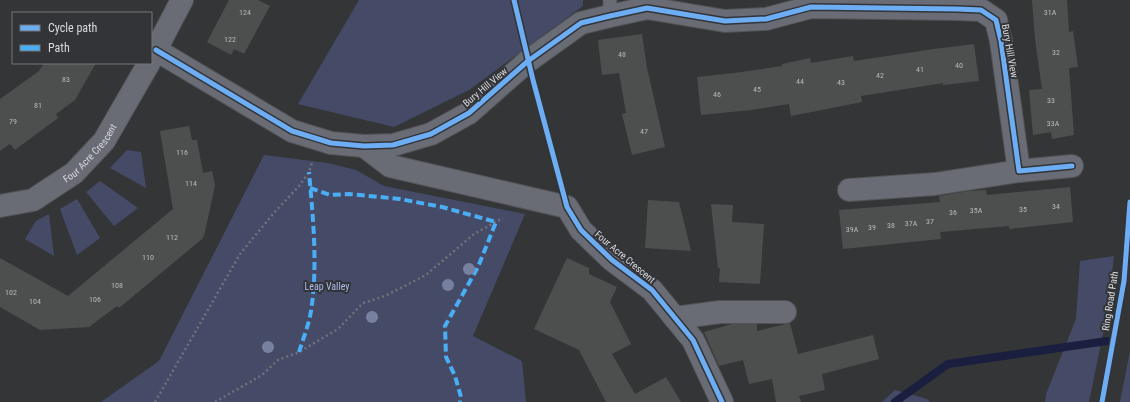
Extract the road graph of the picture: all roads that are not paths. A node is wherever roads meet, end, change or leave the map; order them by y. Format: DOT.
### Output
graph roads {
  1 [pos="182,0"];
  2 [pos="810,3"];
  3 [pos="610,8"];
  4 [pos="152,57"];
  5 [pos="148,64"];
  6 [pos="364,146"];
  7 [pos="1072,166"];
  8 [pos="1019,171"];
  9 [pos="848,190"];
  10 [pos="0,206"];
  11 [pos="785,312"];
  12 [pos="675,318"];
  13 [pos="722,402"];
  1 -- 4 [label="street, Four Acre Crescent"];
  2 -- 3 [label="street, Bury Hill View"];
  2 -- 8 [label="street, Bury Hill View"];
  3 -- 6 [label="street, Bury Hill View"];
  4 -- 6 [label="street, Bury Hill View"];
  5 -- 10 [label="street, Four Acre Crescent"];
  6 -- 12 [label="street, Four Acre Crescent"];
  7 -- 8 [label="street"];
  8 -- 9 [label="street"];
  11 -- 12 [label="street"];
  12 -- 13 [label="street, Four Acre Crescent"];
}
